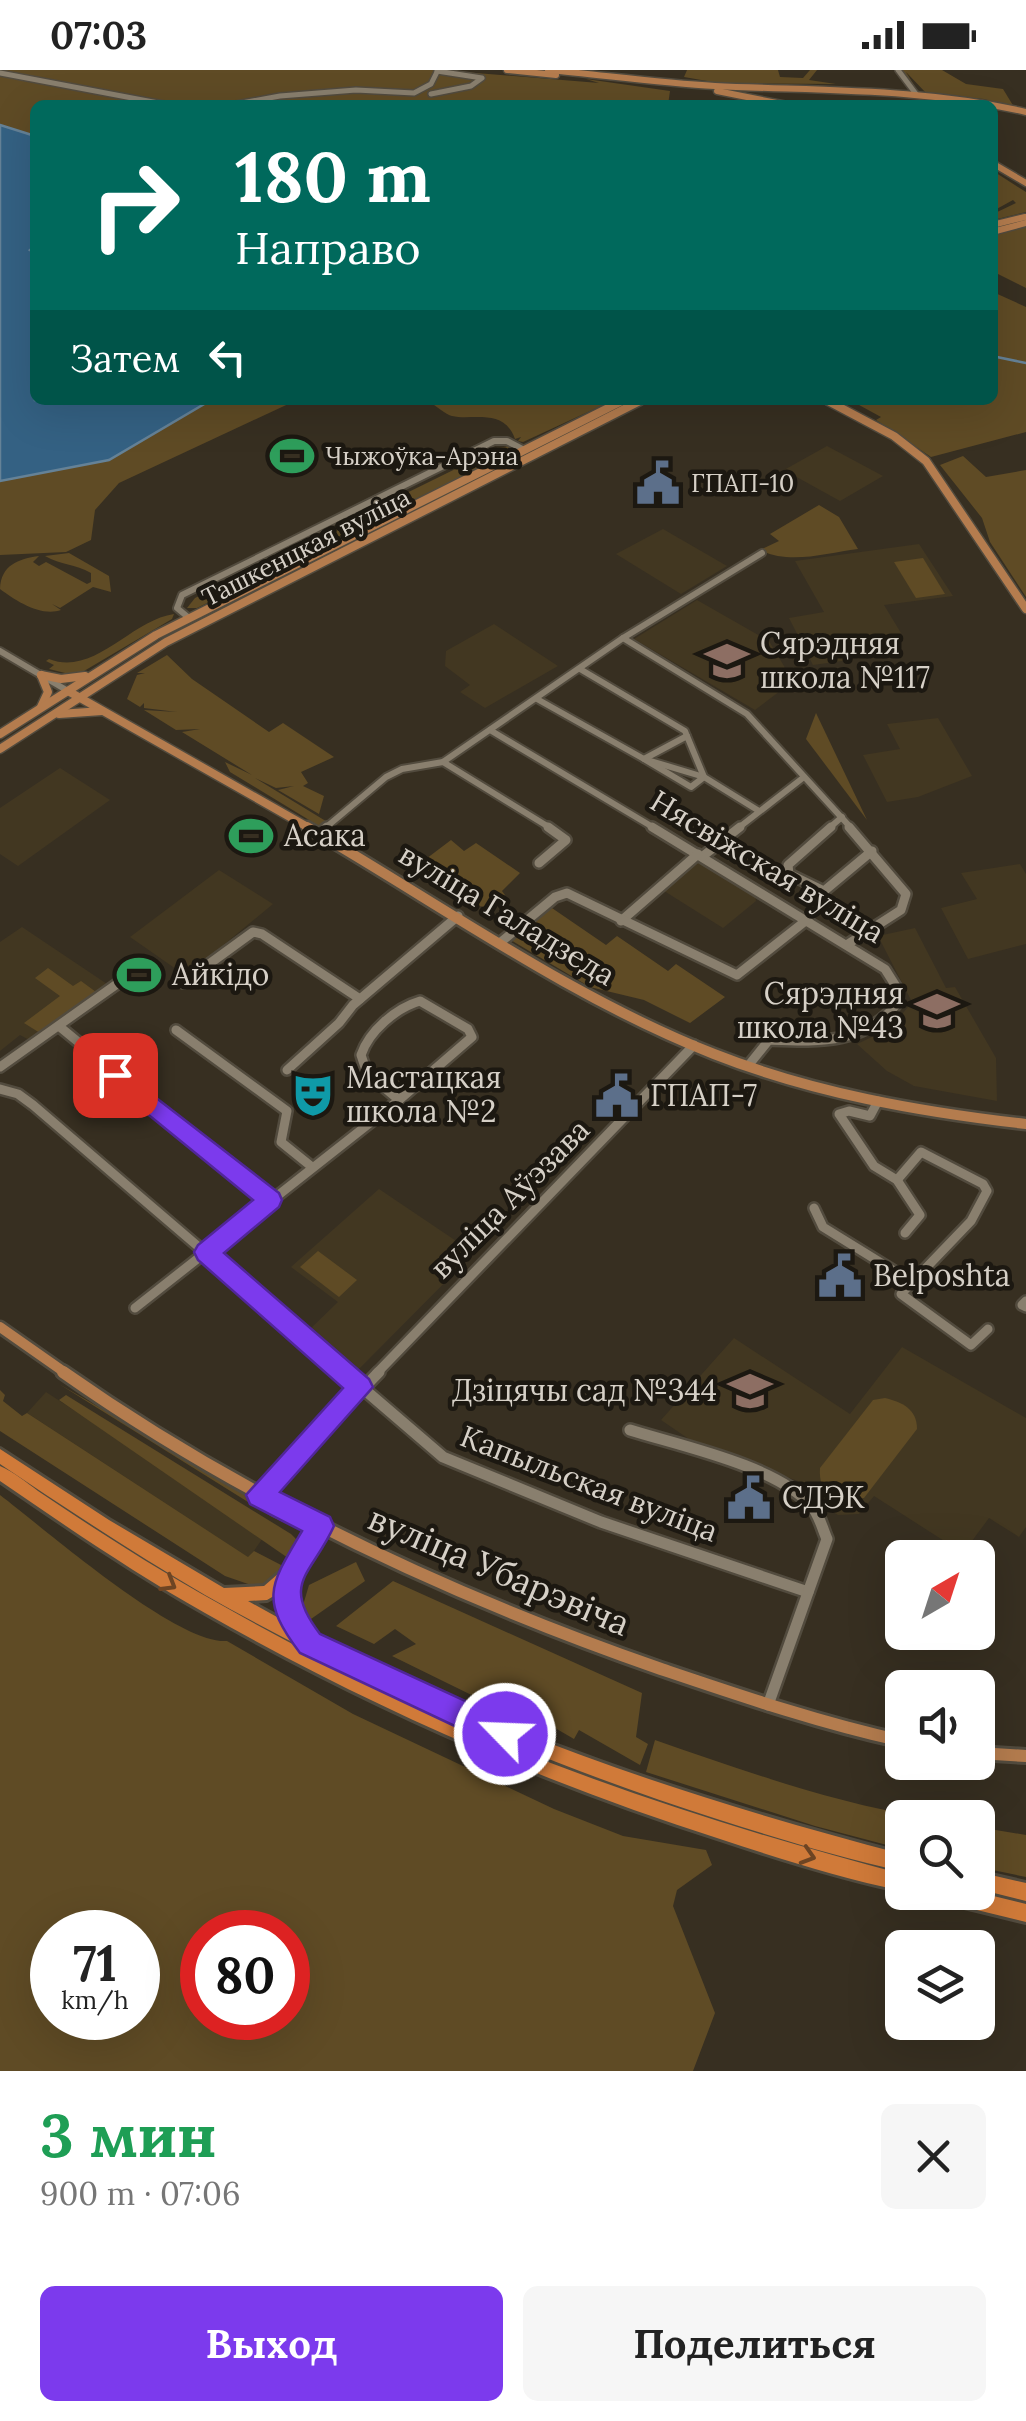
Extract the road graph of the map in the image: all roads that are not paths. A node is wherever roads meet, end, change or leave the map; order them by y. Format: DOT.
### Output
graph roads {
  1 [pos="507,70"];
  2 [pos="548,70"];
  3 [pos="896,70"];
  4 [pos="438,71"];
  5 [pos="0,73"];
  6 [pos="653,82"];
  7 [pos="696,86"];
  8 [pos="910,92"];
  9 [pos="432,94"];
  10 [pos="939,96"];
  11 [pos="143,100"];
  12 [pos="258,100"];
  13 [pos="763,100"];
  14 [pos="919,100"];
  15 [pos="927,100"];
  16 [pos="981,100"];
  17 [pos="998,105"];
  18 [pos="1026,112"];
  19 [pos="998,164"];
  20 [pos="1026,181"];
  21 [pos="1026,220"];
  22 [pos="998,223"];
  23 [pos="998,230"];
  24 [pos="615,405"];
  25 [pos="631,405"];
  26 [pos="835,405"];
  27 [pos="528,452"];
  28 [pos="762,553"];
  29 [pos="1026,609"];
  30 [pos="189,618"];
  31 [pos="198,624"];
  32 [pos="622,638"];
  33 [pos="0,651"];
  34 [pos="580,669"];
  35 [pos="97,672"];
  36 [pos="41,675"];
  37 [pos="106,679"];
  38 [pos="68,690"];
  39 [pos="80,697"];
  40 [pos="537,698"];
  41 [pos="40,708"];
  42 [pos="103,712"];
  43 [pos="46,719"];
  44 [pos="490,730"];
  45 [pos="0,734"];
  46 [pos="689,735"];
  47 [pos="0,749"];
  48 [pos="644,759"];
  49 [pos="443,762"];
  50 [pos="804,777"];
  51 [pos="704,778"];
  52 [pos="759,811"];
  53 [pos="842,817"];
  54 [pos="319,834"];
  55 [pos="872,851"];
  56 [pos="700,855"];
  57 [pos="539,863"];
  58 [pos="458,916"];
  59 [pos="808,920"];
  60 [pos="621,921"];
  61 [pos="501,942"];
  62 [pos="848,944"];
  63 [pos="117,984"];
  64 [pos="183,984"];
  65 [pos="360,999"];
  66 [pos="60,1027"];
  67 [pos="176,1030"];
  68 [pos="694,1045"];
  69 [pos="748,1066"];
  70 [pos="0,1068"];
  71 [pos="287,1070"];
  72 [pos="0,1089"];
  73 [pos="399,1100"];
  74 [pos="877,1105"];
  75 [pos="1026,1124"];
  76 [pos="312,1167"];
  77 [pos="898,1180"];
  78 [pos="270,1200"];
  79 [pos="814,1208"];
  80 [pos="905,1233"];
  81 [pos="206,1252"];
  82 [pos="912,1282"];
  83 [pos="135,1308"];
  84 [pos="0,1327"];
  85 [pos="988,1329"];
  86 [pos="360,1387"];
  87 [pos="630,1430"];
  88 [pos="0,1456"];
  89 [pos="0,1472"];
  90 [pos="260,1495"];
  91 [pos="320,1526"];
  92 [pos="294,1569"];
  93 [pos="808,1592"];
  94 [pos="217,1593"];
  95 [pos="310,1644"];
  96 [pos="768,1705"];
  97 [pos="885,1736"];
  98 [pos="995,1754"];
  99 [pos="1026,1756"];
  100 [pos="683,1809"];
  101 [pos="885,1859"];
  102 [pos="885,1878"];
  103 [pos="995,1885"];
  104 [pos="1026,1892"];
  105 [pos="995,1906"];
  106 [pos="1026,1914"];
  1 -- 6 [label="main road"];
  2 -- 6 [label="main road"];
  3 -- 8 [label="street"];
  3 -- 8 [label="street"];
  4 -- 9 [label="street"];
  4 -- 12 [label="street"];
  5 -- 11 [label="street"];
  6 -- 7 [label="main road"];
  7 -- 8 [label="main road"];
  7 -- 13 [label="main road"];
  8 -- 10 [label="main road"];
  8 -- 14 [label="main road"];
  10 -- 15 [label="main road"];
  10 -- 16 [label="main road"];
  17 -- 18 [label="main road"];
  19 -- 20 [label="main road"];
  21 -- 22 [label="main road"];
  21 -- 23 [label="main road"];
  24 -- 27 [label="main road, Ташкенцкая вуліца"];
  25 -- 27 [label="main road, Ташкенцкая вуліца"];
  26 -- 29 [label="main road"];
  27 -- 30 [label="main road, Ташкенцкая вуліца"];
  27 -- 30 [label="street"];
  27 -- 31 [label="main road, Ташкенцкая вуліца"];
  28 -- 32 [label="street"];
  30 -- 31 [label="main road"];
  30 -- 35 [label="main road, Ташкенцкая вуліца"];
  31 -- 37 [label="main road, Ташкенцкая вуліца"];
  32 -- 34 [label="street"];
  32 -- 50 [label="street"];
  33 -- 36 [label="street, вуліца Галадзеда"];
  34 -- 40 [label="street"];
  34 -- 46 [label="street"];
  35 -- 36 [label="main road"];
  35 -- 38 [label="main road, Ташкенцкая вуліца"];
  36 -- 38 [label="street, вуліца Галадзеда"];
  36 -- 41 [label="main road"];
  37 -- 39 [label="main road, Ташкенцкая вуліца"];
  37 -- 42 [label="main road"];
  38 -- 39 [label="main road, вуліца Галадзеда"];
  38 -- 41 [label="main road, Ташкенцкая вуліца"];
  39 -- 42 [label="main road, вуліца Галадзеда"];
  39 -- 43 [label="main road, Ташкенцкая вуліца"];
  40 -- 44 [label="street"];
  40 -- 48 [label="street"];
  41 -- 45 [label="main road, Ташкенцкая вуліца"];
  42 -- 43 [label="main road"];
  42 -- 54 [label="main road, вуліца Галадзеда"];
  43 -- 47 [label="main road, Ташкенцкая вуліца"];
  44 -- 49 [label="street"];
  44 -- 56 [label="street, Нясвіжская вуліца"];
  46 -- 48 [label="street"];
  46 -- 51 [label="street"];
  48 -- 51 [label="street"];
  49 -- 54 [label="street"];
  49 -- 57 [label="street"];
  50 -- 52 [label="street"];
  50 -- 53 [label="street"];
  51 -- 52 [label="street"];
  52 -- 56 [label="street"];
  53 -- 55 [label="street"];
  53 -- 55 [label="street"];
  54 -- 58 [label="main road, вуліца Галадзеда"];
  55 -- 62 [label="street"];
  56 -- 59 [label="street, Нясвіжская вуліца"];
  56 -- 60 [label="street"];
  58 -- 61 [label="main road, вуліца Галадзеда"];
  58 -- 65 [label="street"];
  59 -- 60 [label="street"];
  59 -- 62 [label="street, Нясвіжская вуліца"];
  60 -- 61 [label="street"];
  61 -- 68 [label="main road, вуліца Галадзеда"];
  62 -- 69 [label="street, Нясвіжская вуліца"];
  63 -- 66 [label="street"];
  64 -- 65 [label="street"];
  65 -- 71 [label="street"];
  66 -- 70 [label="street"];
  66 -- 78 [label="street"];
  67 -- 76 [label="street"];
  68 -- 69 [label="main road, вуліца Галадзеда"];
  68 -- 86 [label="street, вуліца Аўэзава"];
  69 -- 74 [label="main road, вуліца Галадзеда"];
  72 -- 81 [label="street, Капыльская вуліца"];
  73 -- 73 [label="street"];
  73 -- 76 [label="street"];
  74 -- 75 [label="main road, вуліца Галадзеда"];
  74 -- 77 [label="street"];
  76 -- 78 [label="street"];
  77 -- 80 [label="street"];
  77 -- 82 [label="street"];
  78 -- 81 [label="street"];
  79 -- 82 [label="street"];
  81 -- 83 [label="street"];
  81 -- 86 [label="street, Капыльская вуліца"];
  82 -- 85 [label="street"];
  84 -- 90 [label="main road, вуліца Убарэвіча"];
  86 -- 90 [label="street, вуліца Аўэзава"];
  86 -- 93 [label="street, Капыльская вуліца"];
  87 -- 93 [label="street"];
  88 -- 94 [label="highway"];
  89 -- 100 [label="highway, one-way"];
  90 -- 91 [label="main road, вуліца Убарэвіча"];
  91 -- 92 [label="highway"];
  91 -- 96 [label="main road, вуліца Убарэвіча"];
  92 -- 94 [label="highway"];
  92 -- 95 [label="highway"];
  93 -- 96 [label="street"];
  94 -- 95 [label="highway"];
  95 -- 100 [label="highway"];
  96 -- 97 [label="main road, вуліца Убарэвіча"];
  98 -- 99 [label="main road"];
  100 -- 101 [label="highway"];
  100 -- 102 [label="highway, one-way"];
  103 -- 104 [label="highway"];
  105 -- 106 [label="highway"];
}
